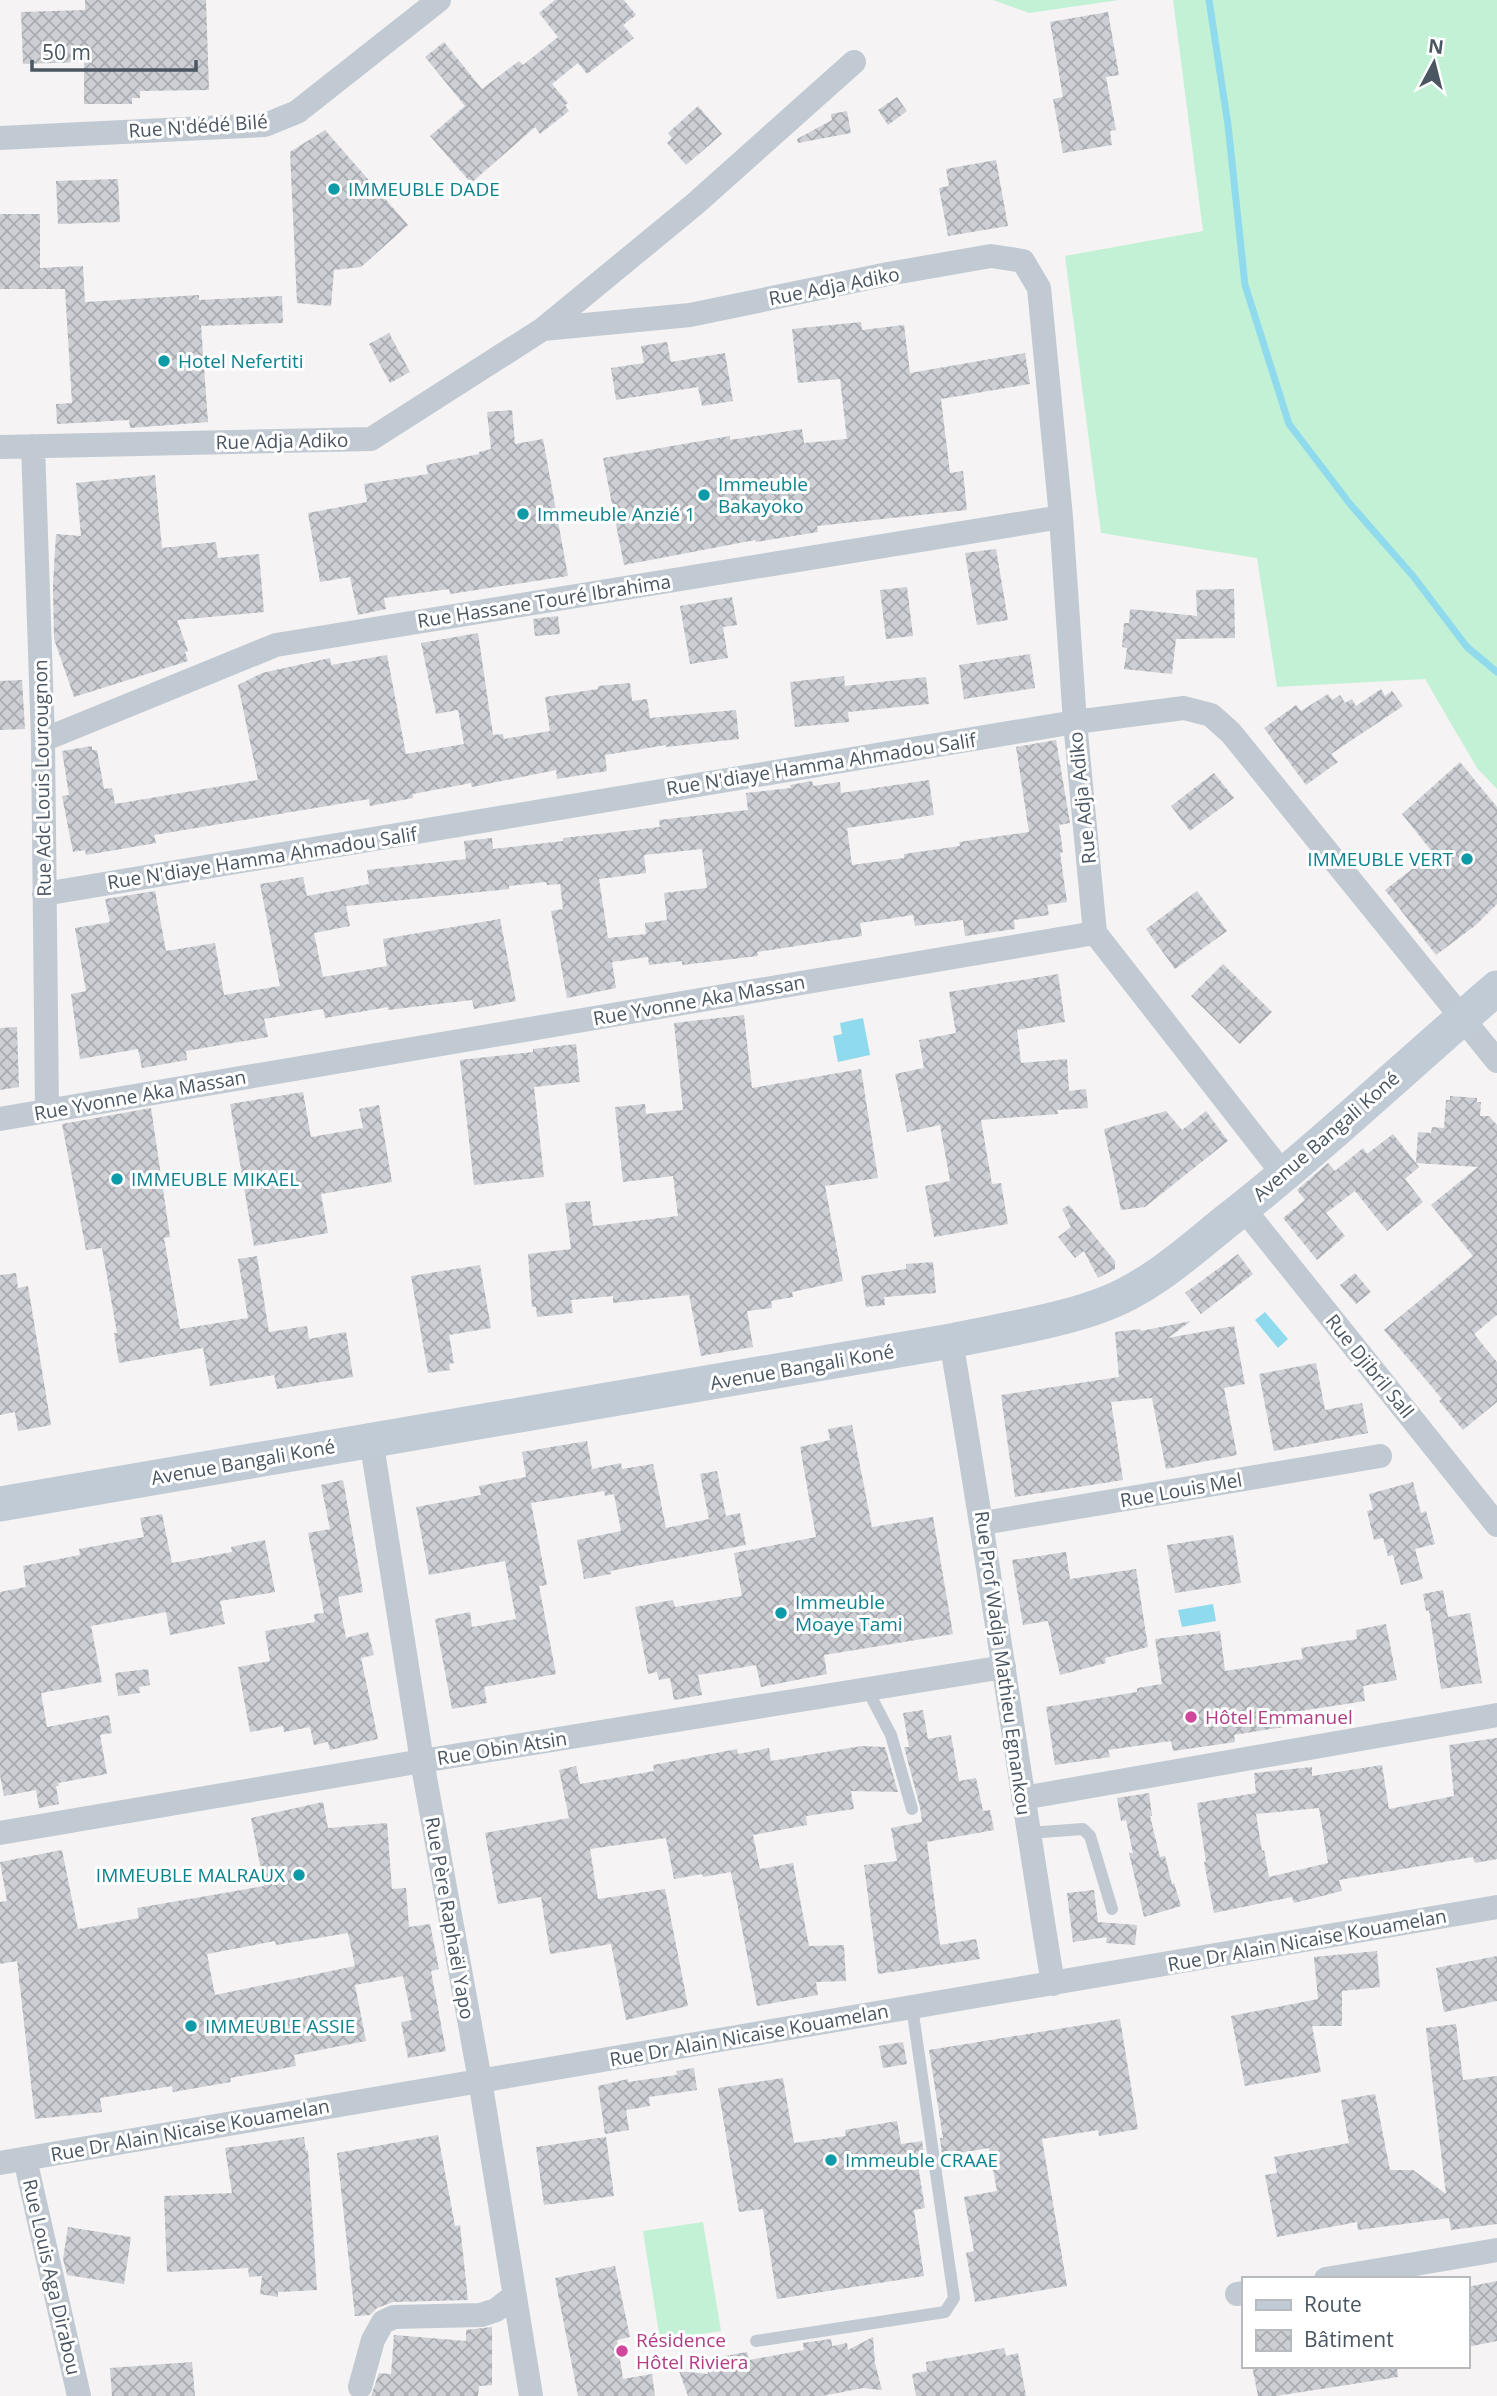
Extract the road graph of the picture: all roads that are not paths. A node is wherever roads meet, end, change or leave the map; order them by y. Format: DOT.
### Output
graph roads {
  1 [pos="439,0"];
  2 [pos="854,62"];
  3 [pos="0,138"];
  4 [pos="543,329"];
  5 [pos="33,446"];
  6 [pos="0,447"];
  7 [pos="1062,517"];
  8 [pos="1075,722"];
  9 [pos="43,740"];
  10 [pos="44,894"];
  11 [pos="1095,933"];
  12 [pos="1497,988"];
  13 [pos="1462,1018"];
  14 [pos="1497,1061"];
  15 [pos="47,1110"];
  16 [pos="0,1119"];
  17 [pos="1284,1175"];
  18 [pos="1243,1208"];
  19 [pos="951,1341"];
  20 [pos="371,1439"];
  21 [pos="1380,1456"];
  22 [pos="0,1504"];
  23 [pos="982,1523"];
  24 [pos="1497,1525"];
  25 [pos="1004,1667"];
  26 [pos="867,1689"];
  27 [pos="1497,1715"];
  28 [pos="422,1761"];
  29 [pos="1023,1798"];
  30 [pos="912,1809"];
  31 [pos="0,1833"];
  32 [pos="1028,1833"];
  33 [pos="1497,1907"];
  34 [pos="1112,1909"];
  35 [pos="1053,1984"];
  36 [pos="912,2007"];
  37 [pos="480,2080"];
  38 [pos="25,2159"];
  39 [pos="0,2163"];
  40 [pos="1497,2250"];
  41 [pos="1338,2277"];
  42 [pos="514,2296"];
  43 [pos="755,2341"];
  44 [pos="360,2387"];
  45 [pos="79,2396"];
  46 [pos="531,2396"];
  1 -- 3 [label="street, Rue N'dédé Bilé"];
  2 -- 4 [label="street"];
  4 -- 5 [label="street, Rue Adja Adiko"];
  4 -- 7 [label="street, Rue Adja Adiko"];
  5 -- 6 [label="street, Rue Adja Adiko"];
  5 -- 9 [label="street, Rue Adc Louis Lourougnon"];
  7 -- 8 [label="street, Rue Adja Adiko"];
  7 -- 9 [label="street, Rue Hassane Touré Ibrahima"];
  8 -- 10 [label="street, Rue N'diaye Hamma Ahmadou Salif"];
  8 -- 11 [label="street, Rue Adja Adiko"];
  8 -- 13 [label="street, Rue N'diaye Hamma Ahmadou Salif"];
  9 -- 10 [label="street, Rue Adc Louis Lourougnon"];
  10 -- 15 [label="street, Rue Adc Louis Lourougnon"];
  11 -- 15 [label="street, Rue Yvonne Aka Massan"];
  11 -- 17 [label="street"];
  12 -- 13 [label="street, Avenue Bangali Koné"];
  13 -- 14 [label="street, Rue N'diaye Hamma Ahmadou Salif"];
  13 -- 17 [label="street, Avenue Bangali Koné"];
  15 -- 16 [label="street, Rue Yvonne Aka Massan"];
  17 -- 18 [label="street, Avenue Bangali Koné"];
  18 -- 19 [label="street, Avenue Bangali Koné"];
  18 -- 24 [label="street, Rue Djibril Sall"];
  19 -- 20 [label="street, Avenue Bangali Koné"];
  19 -- 23 [label="street, Rue Prof Wadja Mathieu Egnankou"];
  20 -- 22 [label="street, Avenue Bangali Koné"];
  20 -- 28 [label="street, Rue Père Raphaël Yapo"];
  21 -- 23 [label="street, Rue Louis Mel"];
  23 -- 25 [label="street, Rue Prof Wadja Mathieu Egnankou"];
  25 -- 26 [label="street, Rue Obin Atsin"];
  25 -- 29 [label="street, Rue Prof Wadja Mathieu Egnankou"];
  26 -- 28 [label="street, Rue Obin Atsin"];
  26 -- 30 [label="lane"];
  27 -- 29 [label="street"];
  28 -- 31 [label="street, Rue Obin Atsin"];
  28 -- 37 [label="street, Rue Père Raphaël Yapo"];
  29 -- 32 [label="street, Rue Prof Wadja Mathieu Egnankou"];
  32 -- 34 [label="lane"];
  32 -- 35 [label="street, Rue Prof Wadja Mathieu Egnankou"];
  33 -- 35 [label="street, Rue Dr Alain Nicaise Kouamelan"];
  35 -- 36 [label="street, Rue Dr Alain Nicaise Kouamelan"];
  36 -- 37 [label="street, Rue Dr Alain Nicaise Kouamelan"];
  36 -- 43 [label="lane"];
  37 -- 38 [label="street, Rue Dr Alain Nicaise Kouamelan"];
  37 -- 42 [label="street, Rue Père Raphaël Yapo"];
  38 -- 39 [label="street, Rue Dr Alain Nicaise Kouamelan"];
  38 -- 45 [label="street, Rue Louis Aga Dirabou"];
  40 -- 41 [label="street"];
  42 -- 44 [label="street"];
  42 -- 46 [label="street, Rue Père Raphaël Yapo"];
}
